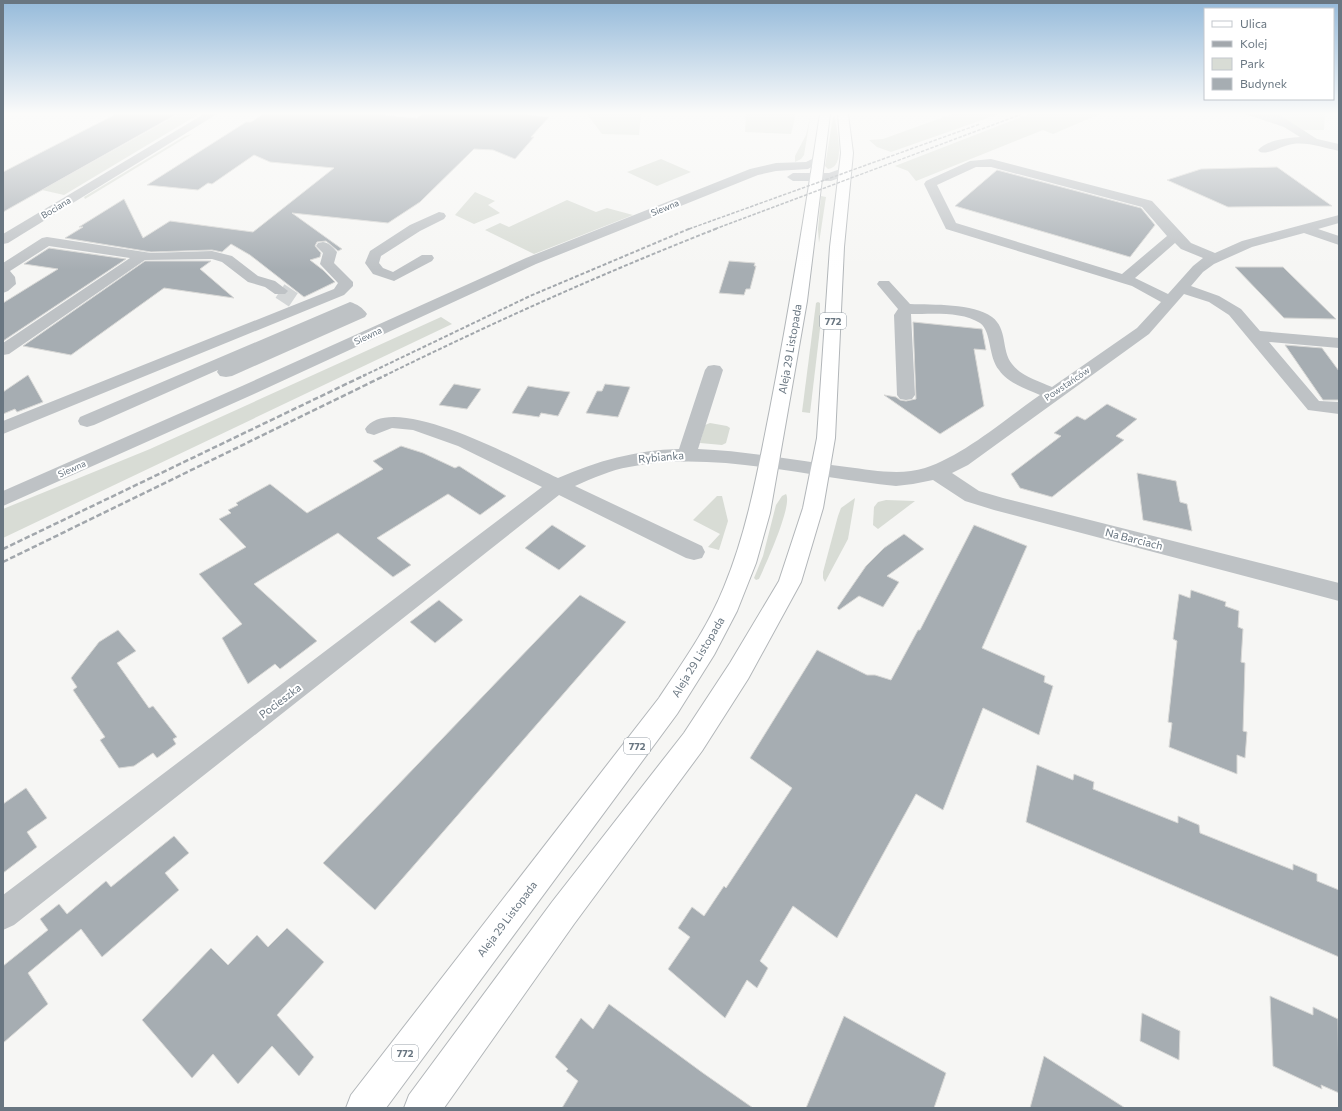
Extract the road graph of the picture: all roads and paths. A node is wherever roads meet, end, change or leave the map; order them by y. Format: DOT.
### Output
graph roads {
  1 [pos="126,166"];
  2 [pos="817,166"];
  3 [pos="844,166"];
  4 [pos="970,166"];
  5 [pos="1006,166"];
  6 [pos="817,169"];
  7 [pos="842,178"];
  8 [pos="735,180"];
  9 [pos="439,216"];
  10 [pos="1339,219"];
  11 [pos="1306,229"];
  12 [pos="1175,236"];
  13 [pos="3,240"];
  14 [pos="1339,241"];
  15 [pos="323,246"];
  16 [pos="142,256"];
  17 [pos="427,258"];
  18 [pos="1215,258"];
  19 [pos="3,269"];
  20 [pos="3,273"];
  21 [pos="1124,280"];
  22 [pos="884,284"];
  23 [pos="3,288"];
  24 [pos="1181,288"];
  25 [pos="280,291"];
  26 [pos="1170,300"];
  27 [pos="906,308"];
  28 [pos="1256,336"];
  29 [pos="1339,343"];
  30 [pos="198,349"];
  31 [pos="3,350"];
  32 [pos="222,369"];
  33 [pos="714,370"];
  34 [pos="248,390"];
  35 [pos="1052,394"];
  36 [pos="906,395"];
  37 [pos="1339,408"];
  38 [pos="87,421"];
  39 [pos="3,428"];
  40 [pos="374,429"];
  41 [pos="687,455"];
  42 [pos="770,463"];
  43 [pos="821,471"];
  44 [pos="936,472"];
  45 [pos="556,486"];
  46 [pos="3,499"];
  47 [pos="694,552"];
  48 [pos="1339,592"];
  49 [pos="3,914"];
  50 [pos="364,1108"];
  51 [pos="422,1108"];
  1 -- 13 [label="street, Bociana"];
  2 -- 6 [label="main road, Aleja 29 Listopada / 772"];
  3 -- 7 [label="main road, 772"];
  4 -- 21 [label="street"];
  5 -- 12 [label="street"];
  6 -- 7 [label="street, Siewna"];
  6 -- 8 [label="street, Siewna"];
  6 -- 8 [label="street, Siewna"];
  6 -- 42 [label="main road, Aleja 29 Listopada / 772"];
  7 -- 43 [label="main road, 772"];
  8 -- 34 [label="street, Siewna"];
  9 -- 17 [label="street"];
  10 -- 11 [label="street, Powstańców"];
  11 -- 14 [label="street"];
  11 -- 18 [label="street, Powstańców"];
  12 -- 18 [label="street"];
  12 -- 21 [label="street"];
  15 -- 30 [label="street"];
  16 -- 19 [label="street"];
  16 -- 25 [label="street"];
  16 -- 31 [label="street"];
  18 -- 24 [label="street, Powstańców"];
  20 -- 23 [label="street"];
  21 -- 26 [label="street"];
  22 -- 27 [label="street"];
  24 -- 26 [label="street, Powstańców"];
  24 -- 28 [label="street"];
  26 -- 35 [label="street, Powstańców"];
  27 -- 35 [label="street"];
  27 -- 36 [label="street"];
  28 -- 29 [label="street"];
  28 -- 37 [label="street"];
  30 -- 32 [label="street"];
  30 -- 39 [label="street"];
  32 -- 32 [label="street"];
  32 -- 34 [label="street"];
  32 -- 38 [label="street"];
  33 -- 41 [label="street"];
  34 -- 46 [label="street, Siewna"];
  35 -- 44 [label="street, Powstańców"];
  40 -- 45 [label="street"];
  41 -- 42 [label="street, Rybianka"];
  41 -- 45 [label="street, Rybianka"];
  42 -- 43 [label="street, Powstańców"];
  42 -- 50 [label="main road, Aleja 29 Listopada / 772"];
  43 -- 44 [label="street, Powstańców"];
  43 -- 51 [label="main road, 772"];
  44 -- 48 [label="street, Na Barciach"];
  45 -- 47 [label="street"];
  45 -- 49 [label="street, Pocieszka"];
}
